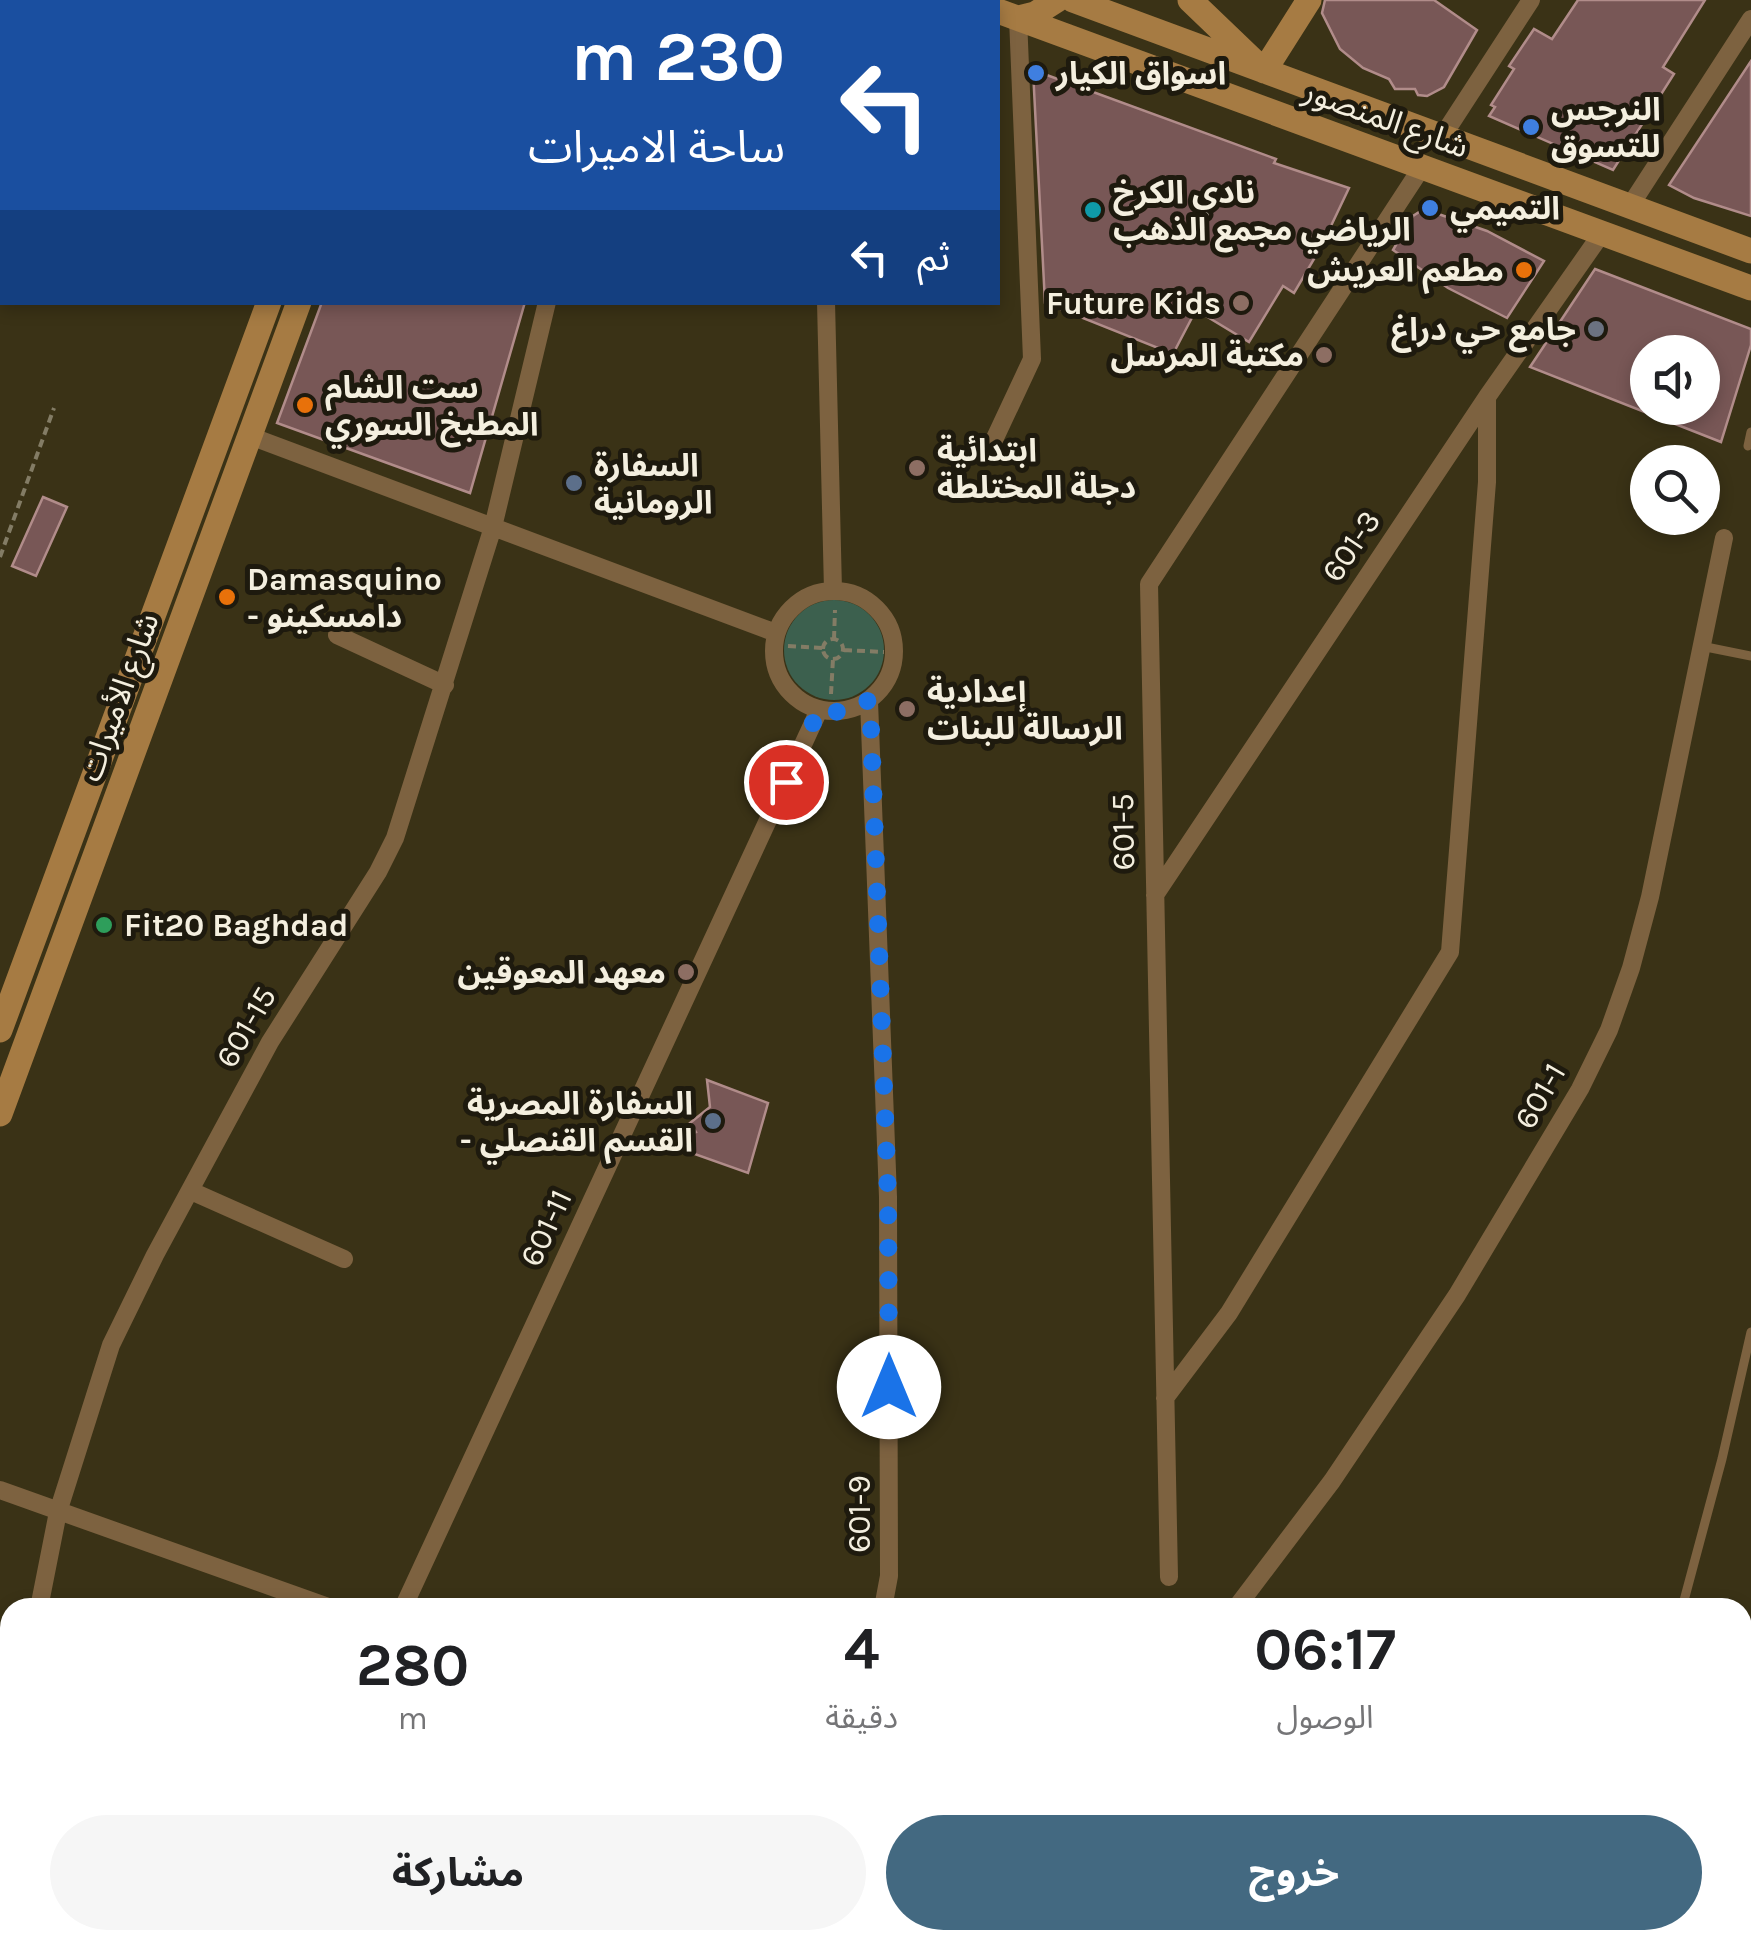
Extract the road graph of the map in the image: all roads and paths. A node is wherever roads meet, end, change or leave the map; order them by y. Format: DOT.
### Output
graph roads {
  1 [pos="1061,0"];
  2 [pos="1074,0"];
  3 [pos="1190,0"];
  4 [pos="1310,0"];
  5 [pos="1531,0"];
  6 [pos="1008,15"];
  7 [pos="1751,20"];
  8 [pos="1096,47"];
  9 [pos="1264,71"];
  10 [pos="1442,137"];
  11 [pos="1422,167"];
  12 [pos="1630,206"];
  13 [pos="1602,234"];
  14 [pos="1751,251"];
  15 [pos="1751,288"];
  16 [pos="268,305"];
  17 [pos="298,305"];
  18 [pos="546,305"];
  19 [pos="826,305"];
  20 [pos="1487,397"];
  21 [pos="54,408"];
  22 [pos="1751,432"];
  23 [pos="250,436"];
  24 [pos="995,438"];
  25 [pos="1748,446"];
  26 [pos="493,527"];
  27 [pos="1724,538"];
  28 [pos="0,557"];
  29 [pos="834,595"];
  30 [pos="337,635"];
  31 [pos="834,639"];
  32 [pos="780,640"];
  33 [pos="1701,646"];
  34 [pos="823,648"];
  35 [pos="843,650"];
  36 [pos="884,652"];
  37 [pos="1751,656"];
  38 [pos="833,659"];
  39 [pos="445,685"];
  40 [pos="870,700"];
  41 [pos="825,705"];
  42 [pos="1154,895"];
  43 [pos="0,1030"];
  44 [pos="0,1114"];
  45 [pos="191,1191"];
  46 [pos="344,1258"];
  47 [pos="1751,1332"];
  48 [pos="1165,1398"];
  49 [pos="0,1490"];
  50 [pos="58,1512"];
  51 [pos="1170,1577"];
  52 [pos="41,1598"];
  53 [pos="303,1598"];
  54 [pos="408,1598"];
  55 [pos="885,1598"];
  56 [pos="1244,1598"];
  57 [pos="1685,1598"];
  1 -- 6 [label="main road"];
  1 -- 8 [label="main road"];
  2 -- 9 [label="main road, شارع المنصور"];
  3 -- 9 [label="main road"];
  4 -- 9 [label="main road"];
  5 -- 10 [label="street"];
  6 -- 8 [label="main road, شارع المنصور"];
  6 -- 24 [label="street"];
  7 -- 12 [label="street"];
  8 -- 11 [label="main road, شارع المنصور"];
  9 -- 10 [label="main road, شارع المنصور"];
  10 -- 12 [label="main road, شارع المنصور"];
  11 -- 13 [label="main road, شارع المنصور"];
  11 -- 42 [label="street, 601-5"];
  12 -- 14 [label="main road, شارع المنصور"];
  13 -- 15 [label="main road, شارع المنصور"];
  13 -- 20 [label="street, 601-3"];
  16 -- 43 [label="main road, شارع الأميرات"];
  17 -- 23 [label="main road, شارع الأميرات"];
  18 -- 26 [label="street, 601-15"];
  19 -- 29 [label="street"];
  20 -- 42 [label="street, 601-3"];
  20 -- 48 [label="street"];
  21 -- 28 [label="path"];
  22 -- 25 [label="lane"];
  23 -- 26 [label="street"];
  23 -- 44 [label="main road, شارع الأميرات"];
  26 -- 32 [label="street"];
  26 -- 39 [label="street, 601-15"];
  27 -- 33 [label="street, 601-1"];
  29 -- 31 [label="path"];
  29 -- 32 [label="street"];
  29 -- 40 [label="street"];
  30 -- 39 [label="street"];
  31 -- 34 [label="path"];
  31 -- 35 [label="path"];
  32 -- 34 [label="path"];
  32 -- 41 [label="street"];
  33 -- 37 [label="lane"];
  33 -- 56 [label="street, 601-1"];
  34 -- 38 [label="path"];
  35 -- 36 [label="path"];
  35 -- 38 [label="path"];
  38 -- 41 [label="path"];
  39 -- 45 [label="street, 601-15"];
  40 -- 41 [label="street"];
  40 -- 55 [label="street, 601-9"];
  41 -- 54 [label="street, 601-11"];
  42 -- 48 [label="street, 601-5"];
  45 -- 46 [label="street"];
  45 -- 50 [label="street, 601-15"];
  47 -- 57 [label="lane"];
  48 -- 51 [label="street, 601-5"];
  49 -- 50 [label="street"];
  50 -- 52 [label="street, 601-15"];
  50 -- 53 [label="street"];
}
